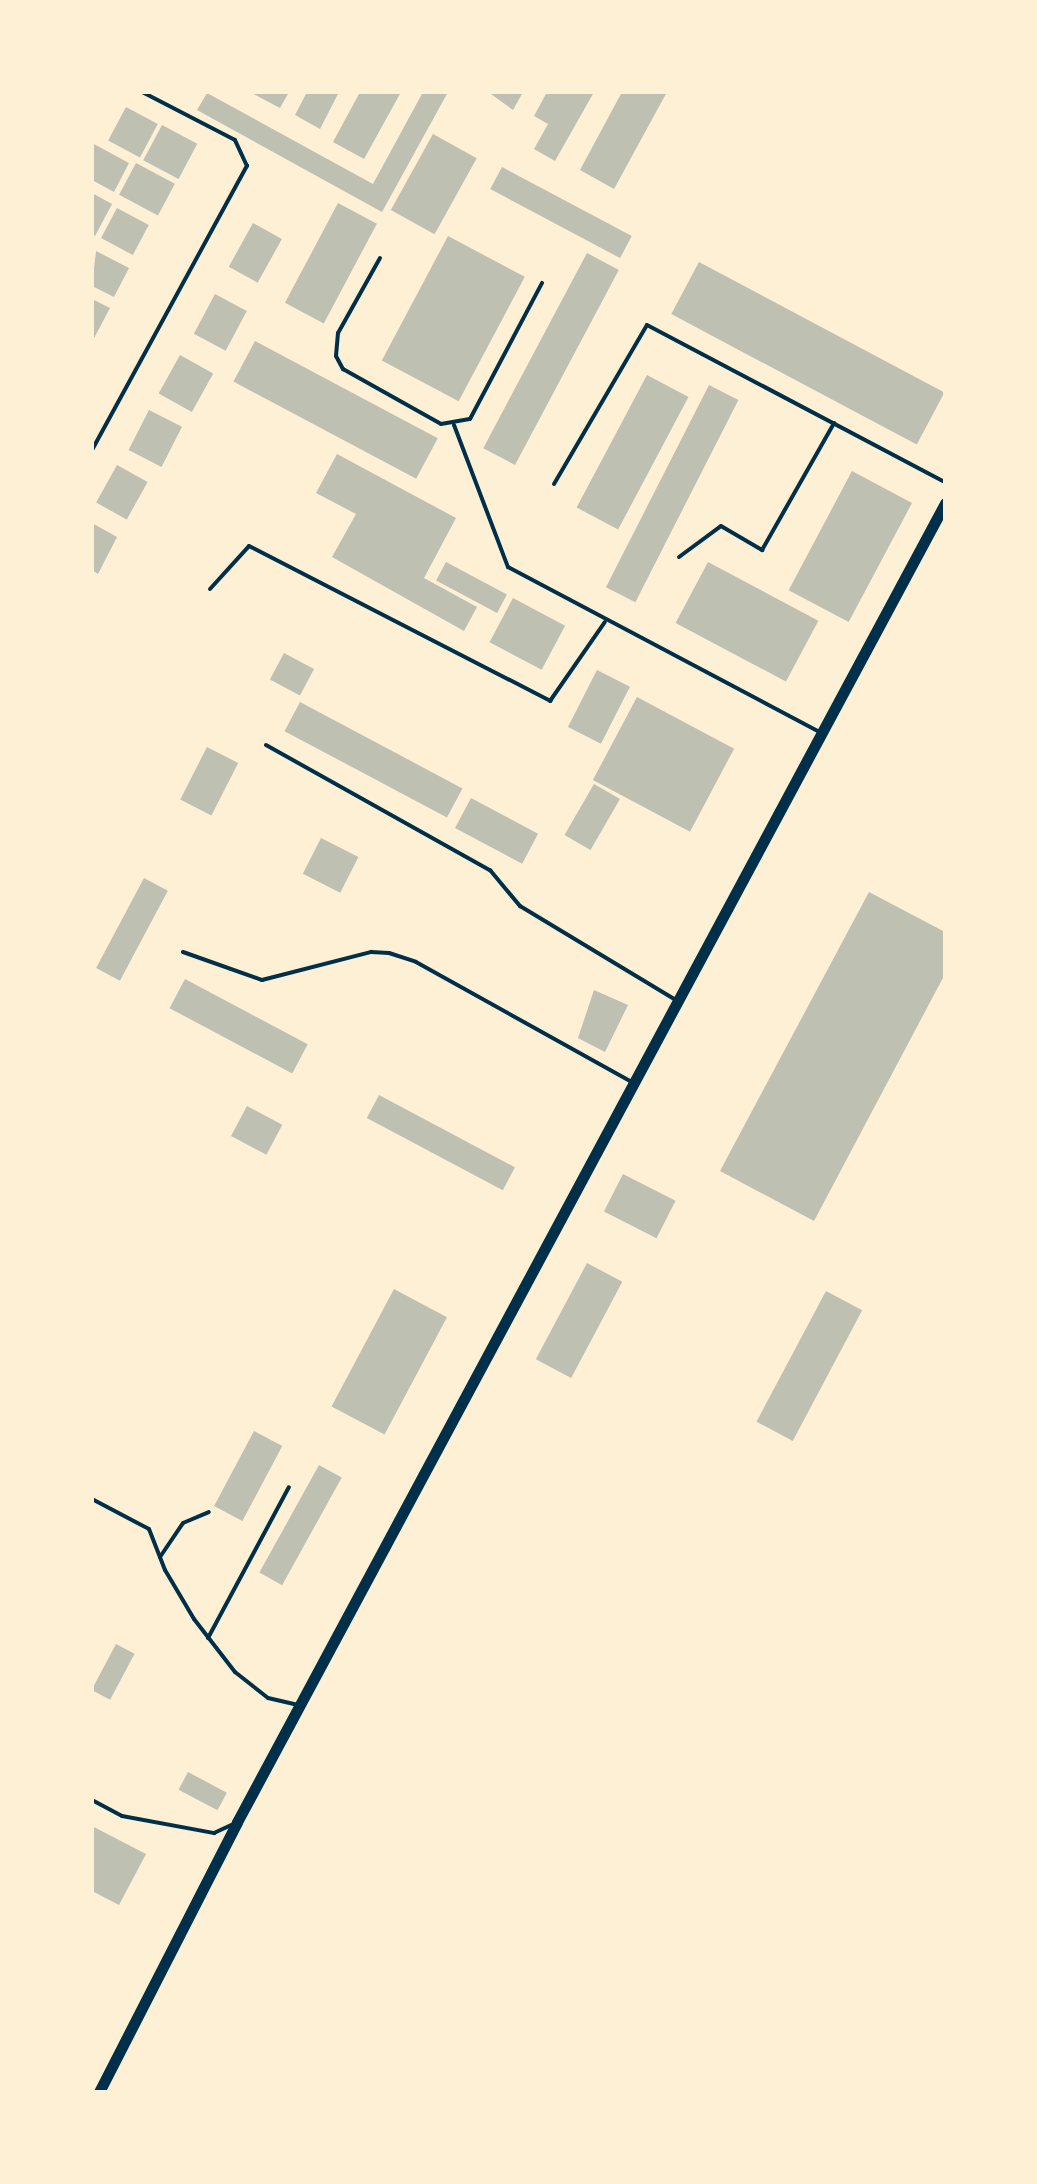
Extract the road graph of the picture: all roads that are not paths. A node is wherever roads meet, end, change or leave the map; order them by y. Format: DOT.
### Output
graph roads {
  1 [pos="380,258"];
  2 [pos="542,283"];
  3 [pos="834,423"];
  4 [pos="454,425"];
  5 [pos="945,482"];
  6 [pos="554,484"];
  7 [pos="945,503"];
  8 [pos="679,557"];
  9 [pos="210,589"];
  10 [pos="605,622"];
  11 [pos="819,732"];
  12 [pos="266,745"];
  13 [pos="183,952"];
  14 [pos="679,1001"];
  15 [pos="635,1084"];
  16 [pos="289,1487"];
  17 [pos="92,1499"];
  18 [pos="209,1512"];
  19 [pos="160,1557"];
  20 [pos="208,1638"];
  21 [pos="300,1706"];
  22 [pos="92,1800"];
  23 [pos="237,1822"];
  24 [pos="99,2092"];
  1 -- 4 [label="lane"];
  2 -- 4 [label="lane"];
  3 -- 5 [label="lane"];
  3 -- 6 [label="lane"];
  3 -- 8 [label="lane"];
  4 -- 10 [label="lane"];
  7 -- 11 [label="street"];
  9 -- 10 [label="lane"];
  10 -- 11 [label="lane"];
  11 -- 14 [label="street"];
  12 -- 14 [label="lane"];
  13 -- 15 [label="lane"];
  14 -- 15 [label="street"];
  15 -- 21 [label="street"];
  16 -- 20 [label="lane"];
  17 -- 19 [label="lane"];
  18 -- 19 [label="lane"];
  19 -- 20 [label="lane"];
  20 -- 21 [label="lane"];
  21 -- 23 [label="street"];
  22 -- 23 [label="lane"];
  23 -- 24 [label="street"];
}
